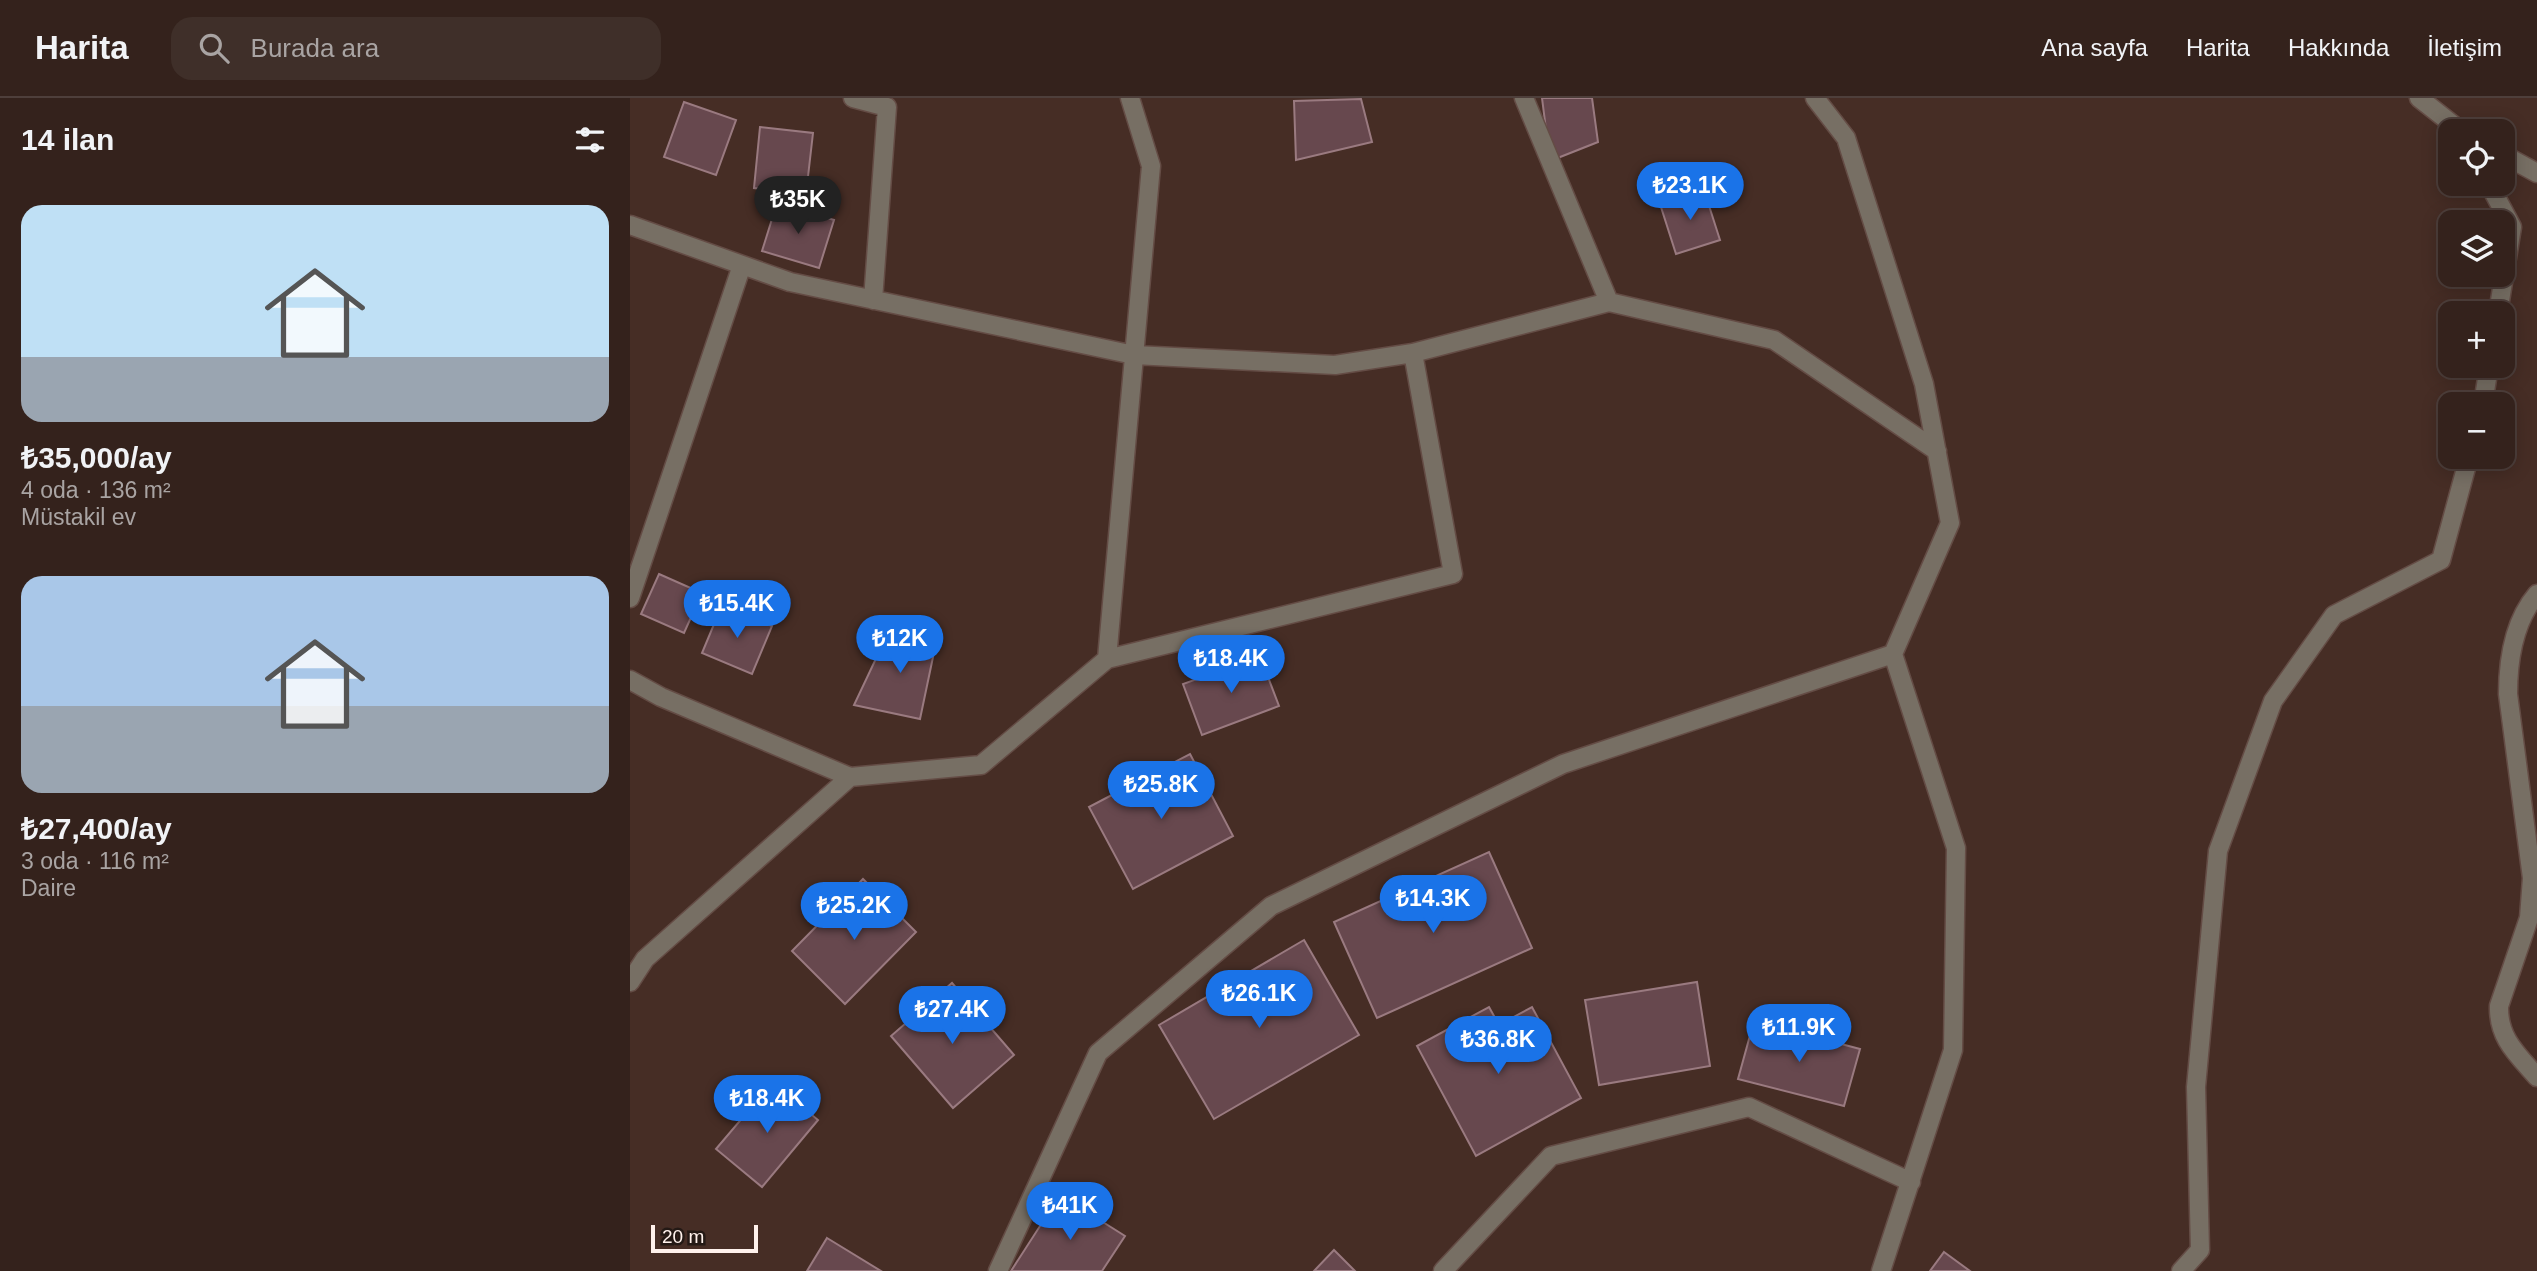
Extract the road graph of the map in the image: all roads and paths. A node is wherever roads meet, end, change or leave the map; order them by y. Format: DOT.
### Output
graph roads {
  1 [pos="853,98"];
  2 [pos="1130,98"];
  3 [pos="1524,98"];
  4 [pos="1815,98"];
  5 [pos="2419,98"];
  6 [pos="2446,119"];
  7 [pos="2515,161"];
  8 [pos="2537,173"];
  9 [pos="2495,196"];
  10 [pos="630,225"];
  11 [pos="742,265"];
  12 [pos="873,300"];
  13 [pos="2500,301"];
  14 [pos="1609,302"];
  15 [pos="1413,354"];
  16 [pos="1134,355"];
  17 [pos="1937,451"];
  18 [pos="2466,469"];
  19 [pos="2537,594"];
  20 [pos="630,598"];
  21 [pos="1893,654"];
  22 [pos="1107,659"];
  23 [pos="630,680"];
  24 [pos="850,777"];
  25 [pos="630,948"];
  26 [pos="645,959"];
  27 [pos="630,982"];
  28 [pos="2537,1077"];
  29 [pos="1910,1182"];
  30 [pos="998,1271"];
  31 [pos="1443,1271"];
  32 [pos="1881,1271"];
  33 [pos="2181,1271"];
  1 -- 12 [label="street"];
  2 -- 16 [label="street"];
  3 -- 14 [label="street"];
  4 -- 17 [label="street"];
  5 -- 6 [label="street"];
  7 -- 8 [label="street"];
  9 -- 13 [label="street"];
  10 -- 11 [label="street"];
  11 -- 12 [label="street"];
  11 -- 20 [label="street"];
  12 -- 16 [label="street"];
  14 -- 15 [label="street"];
  14 -- 17 [label="street"];
  15 -- 16 [label="street"];
  15 -- 22 [label="street"];
  16 -- 22 [label="street"];
  17 -- 21 [label="street"];
  18 -- 33 [label="street"];
  19 -- 28 [label="street"];
  21 -- 29 [label="street"];
  21 -- 30 [label="street"];
  22 -- 24 [label="street"];
  23 -- 24 [label="street"];
  24 -- 26 [label="street"];
  25 -- 26 [label="street"];
  26 -- 27 [label="street"];
  29 -- 31 [label="street"];
  29 -- 32 [label="street"];
}
